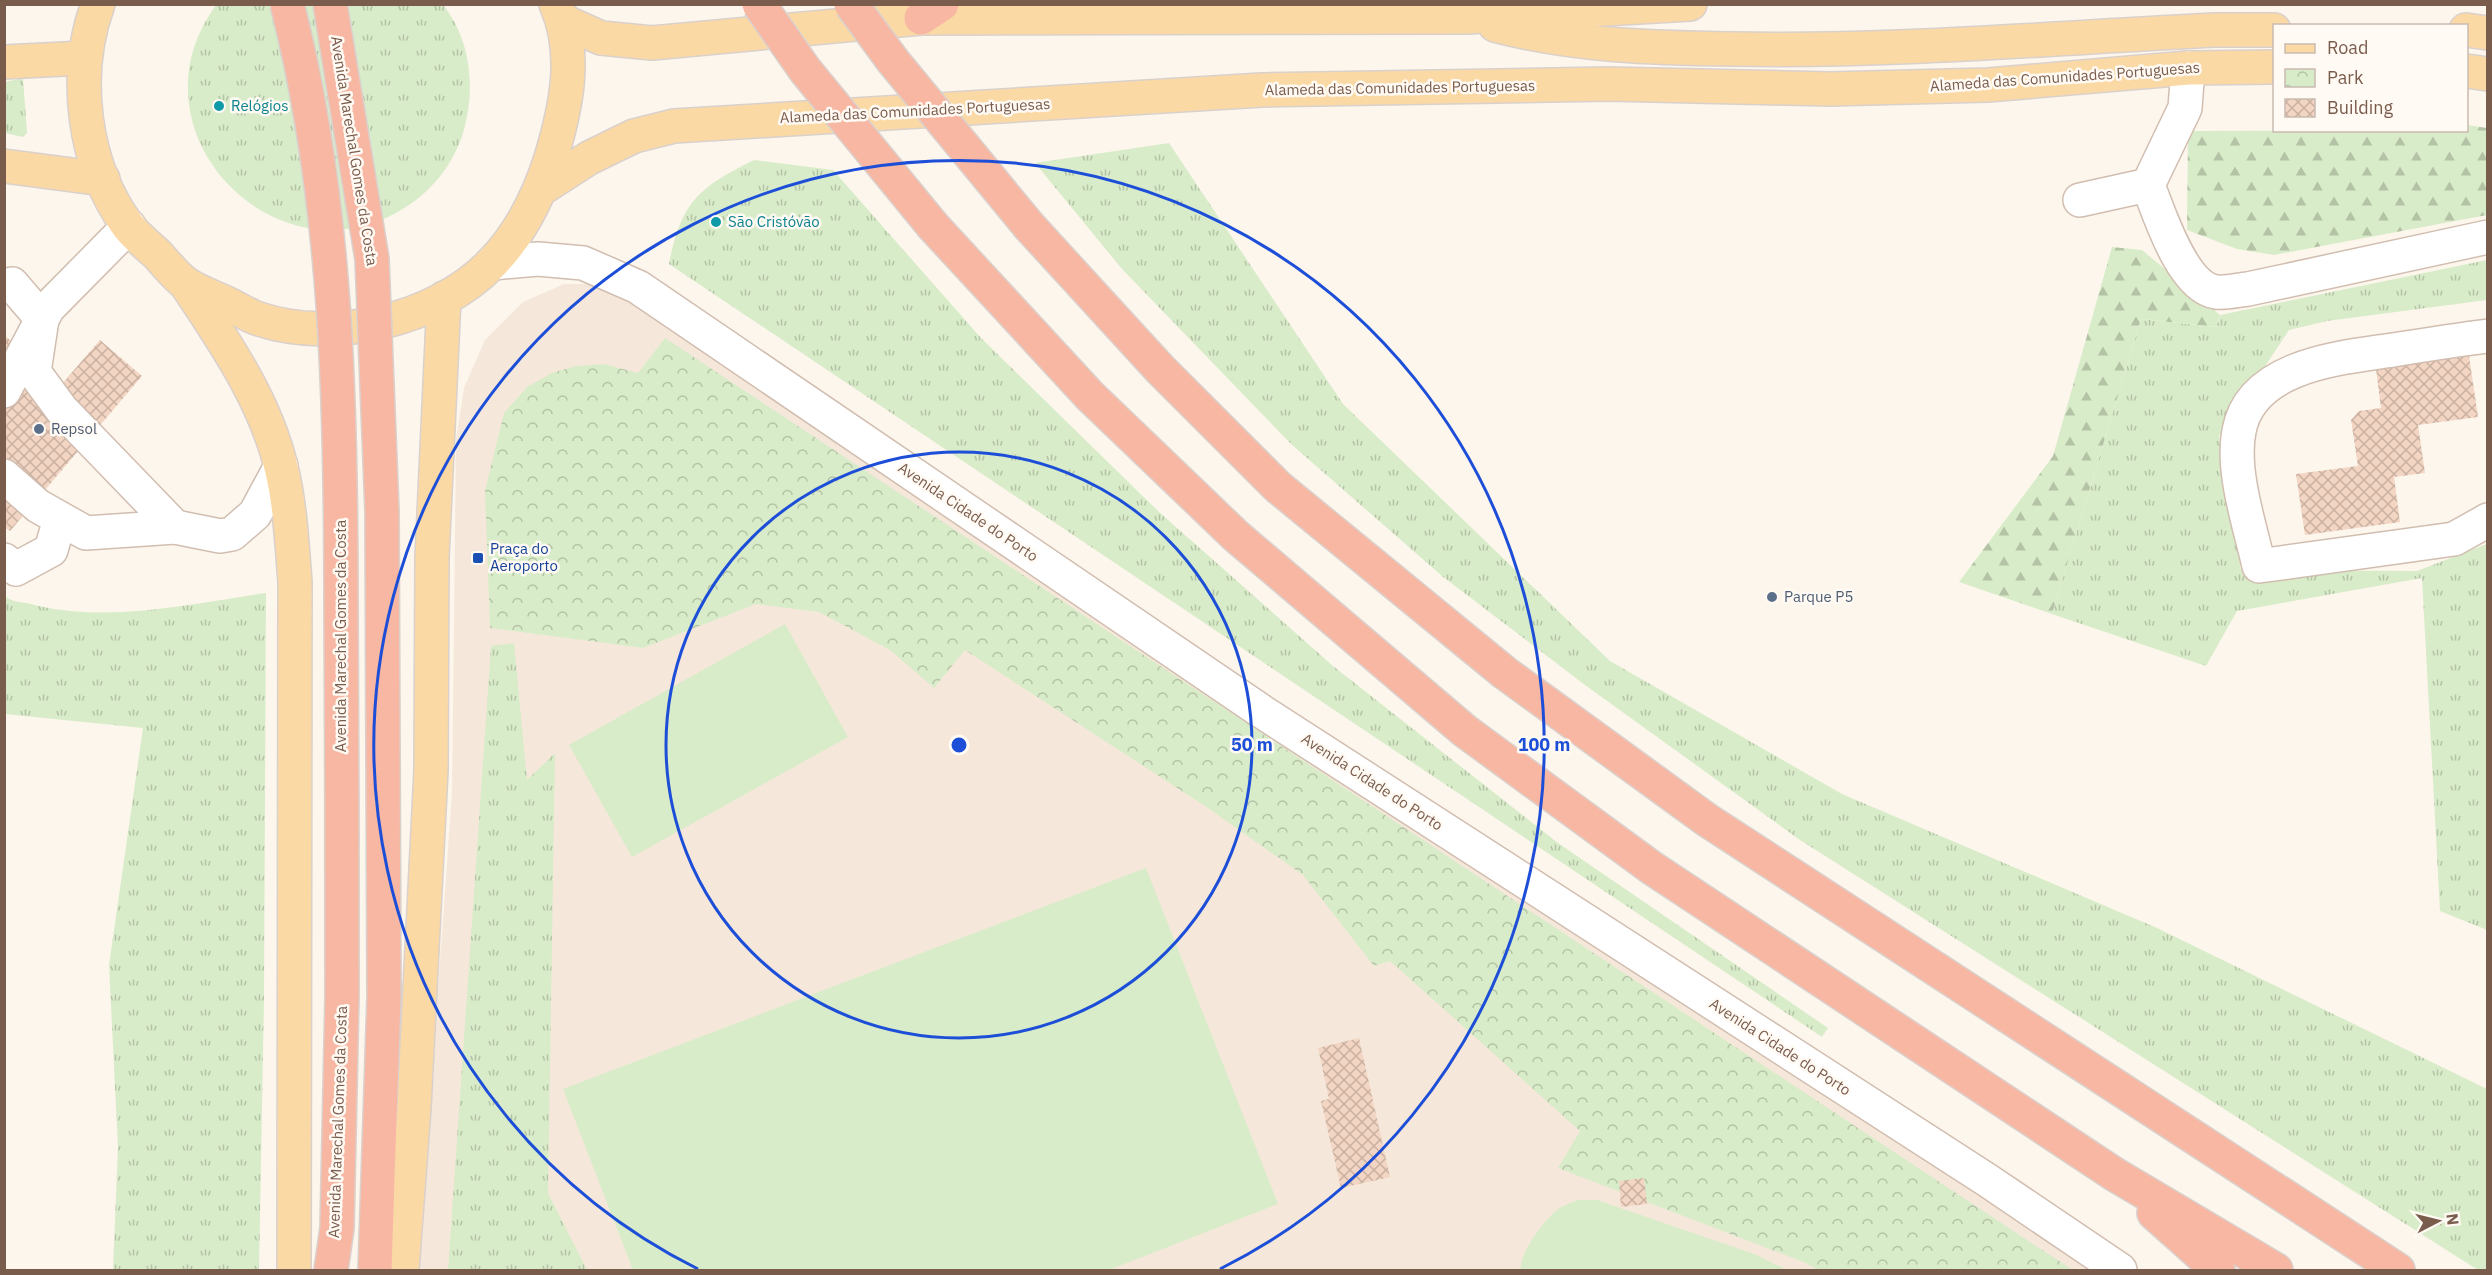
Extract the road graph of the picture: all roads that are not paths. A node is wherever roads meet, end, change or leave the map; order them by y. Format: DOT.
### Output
graph roads {
  1 [pos="287,4"];
  2 [pos="330,4"];
  3 [pos="759,4"];
  4 [pos="851,4"];
  5 [pos="1690,4"];
  6 [pos="89,11"];
  7 [pos="931,11"];
  8 [pos="559,13"];
  9 [pos="1467,17"];
  10 [pos="2273,30"];
  11 [pos="2468,30"];
  12 [pos="2487,33"];
  13 [pos="84,58"];
  14 [pos="4,62"];
  15 [pos="2273,67"];
  16 [pos="2188,68"];
  17 [pos="2468,71"];
  18 [pos="2487,74"];
  19 [pos="4,166"];
  20 [pos="102,179"];
  21 [pos="2148,185"];
  22 [pos="541,189"];
  23 [pos="2080,200"];
  24 [pos="129,226"];
  25 [pos="2487,237"];
  26 [pos="492,263"];
  27 [pos="186,284"];
  28 [pos="4,286"];
  29 [pos="444,298"];
  30 [pos="42,319"];
  31 [pos="2487,336"];
  32 [pos="4,391"];
  33 [pos="281,466"];
  34 [pos="4,476"];
  35 [pos="60,519"];
  36 [pos="2487,520"];
  37 [pos="175,527"];
  38 [pos="4,560"];
  39 [pos="2114,1174"];
  40 [pos="294,1270"];
  41 [pos="331,1270"];
  42 [pos="375,1270"];
  43 [pos="402,1270"];
  44 [pos="2120,1270"];
  45 [pos="2218,1270"];
  46 [pos="2276,1270"];
  47 [pos="2398,1270"];
  1 -- 41 [label="highway, Avenida Marechal Gomes da Costa, bridge"];
  2 -- 42 [label="highway, Avenida Marechal Gomes da Costa, bridge"];
  3 -- 39 [label="highway, bridge"];
  4 -- 47 [label="highway, bridge"];
  5 -- 9 [label="main road"];
  6 -- 13 [label="main road"];
  7 -- 8 [label="main road"];
  7 -- 9 [label="main road"];
  8 -- 22 [label="main road"];
  9 -- 10 [label="main road"];
  11 -- 12 [label="main road"];
  13 -- 14 [label="main road"];
  13 -- 20 [label="main road"];
  15 -- 16 [label="main road, Alameda das Comunidades Portuguesas"];
  16 -- 21 [label="street"];
  16 -- 22 [label="main road, Alameda das Comunidades Portuguesas"];
  17 -- 18 [label="main road"];
  19 -- 20 [label="main road"];
  20 -- 24 [label="main road"];
  21 -- 23 [label="street"];
  21 -- 25 [label="street"];
  22 -- 26 [label="main road"];
  24 -- 27 [label="main road"];
  24 -- 30 [label="street"];
  26 -- 29 [label="main road"];
  26 -- 44 [label="street, Avenida Cidade do Porto"];
  27 -- 29 [label="main road"];
  27 -- 33 [label="main road"];
  28 -- 30 [label="street"];
  29 -- 43 [label="main road"];
  30 -- 32 [label="street"];
  30 -- 37 [label="street"];
  31 -- 36 [label="street"];
  33 -- 37 [label="street"];
  33 -- 40 [label="main road"];
  34 -- 35 [label="street"];
  35 -- 37 [label="street"];
  35 -- 38 [label="street"];
  39 -- 45 [label="highway"];
  39 -- 46 [label="highway"];
}
